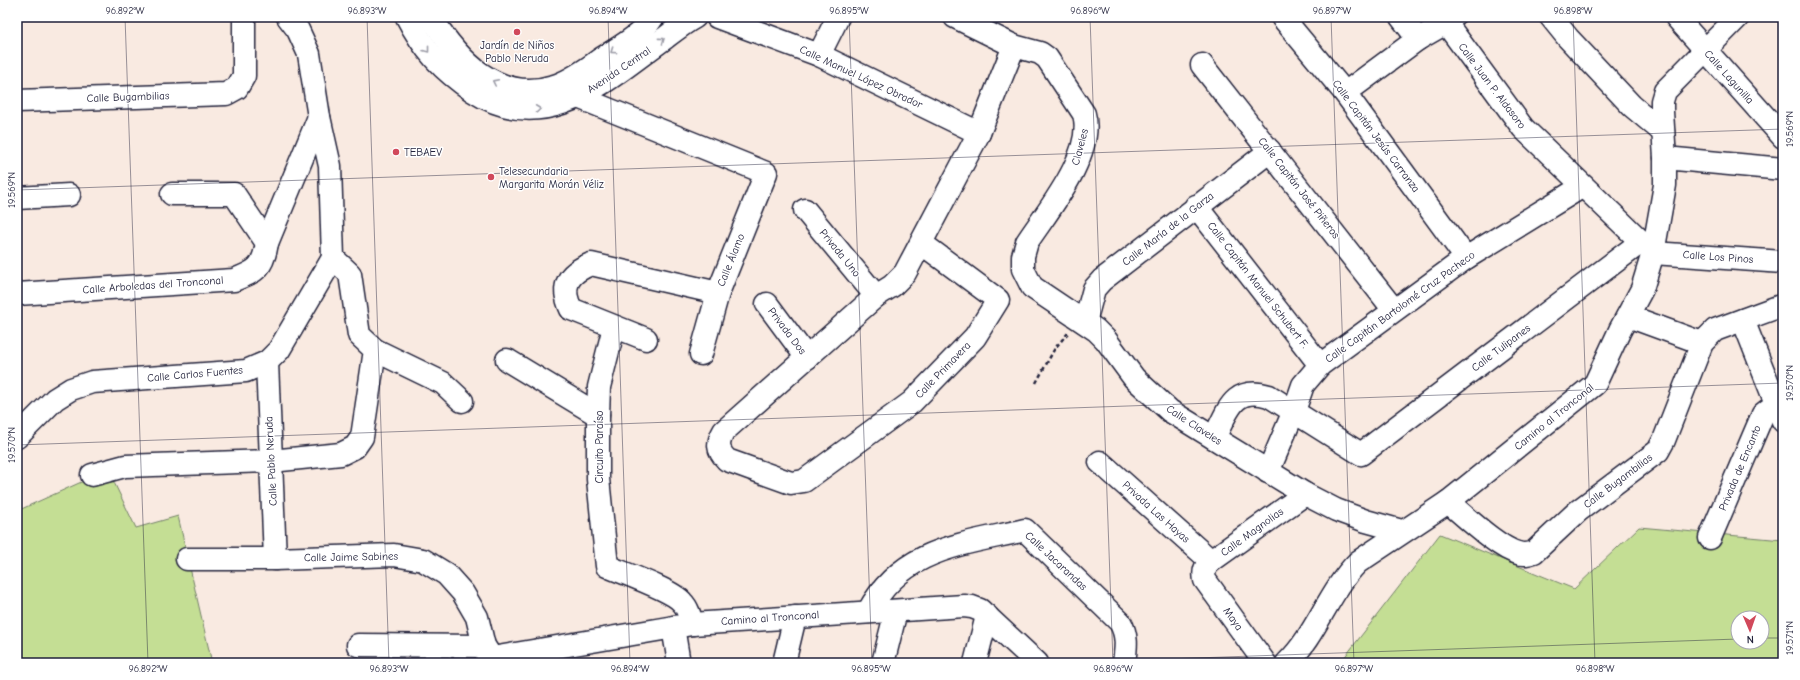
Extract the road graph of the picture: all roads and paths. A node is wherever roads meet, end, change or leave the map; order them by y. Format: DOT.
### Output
graph roads {
  1 [pos="244,17"];
  2 [pos="288,17"];
  3 [pos="407,17"];
  4 [pos="431,17"];
  5 [pos="653,17"];
  6 [pos="695,17"];
  7 [pos="717,17"];
  8 [pos="838,17"];
  9 [pos="955,17"];
  10 [pos="1282,17"];
  11 [pos="1401,17"];
  12 [pos="1551,17"];
  13 [pos="1676,17"];
  14 [pos="1738,17"];
  15 [pos="1449,20"];
  16 [pos="1418,39"];
  17 [pos="1014,46"];
  18 [pos="1706,50"];
  19 [pos="819,55"];
  20 [pos="1202,65"];
  21 [pos="1345,93"];
  22 [pos="578,97"];
  23 [pos="17,101"];
  24 [pos="319,117"];
  25 [pos="1663,132"];
  26 [pos="979,133"];
  27 [pos="1783,137"];
  28 [pos="1270,150"];
  29 [pos="1665,158"];
  30 [pos="1783,169"];
  31 [pos="1583,186"];
  32 [pos="172,194"];
  33 [pos="69,195"];
  34 [pos="17,198"];
  35 [pos="1196,206"];
  36 [pos="805,210"];
  37 [pos="267,243"];
  38 [pos="921,243"];
  39 [pos="1647,248"];
  40 [pos="333,258"];
  41 [pos="1466,258"];
  42 [pos="1783,262"];
  43 [pos="1022,269"];
  44 [pos="718,293"];
  45 [pos="17,294"];
  46 [pos="876,296"];
  47 [pos="767,304"];
  48 [pos="1783,305"];
  49 [pos="1394,310"];
  50 [pos="1628,316"];
  51 [pos="1743,320"];
  52 [pos="1085,322"];
  53 [pos="614,327"];
  54 [pos="646,339"];
  55 [pos="1702,343"];
  56 [pos="375,350"];
  57 [pos="701,354"];
  58 [pos="807,358"];
  59 [pos="507,360"];
  60 [pos="267,362"];
  61 [pos="1320,365"];
  62 [pos="1036,383"];
  63 [pos="462,401"];
  64 [pos="1781,410"];
  65 [pos="1294,411"];
  66 [pos="598,415"];
  67 [pos="17,436"];
  68 [pos="1214,438"];
  69 [pos="271,461"];
  70 [pos="1100,462"];
  71 [pos="1268,472"];
  72 [pos="92,475"];
  73 [pos="1305,494"];
  74 [pos="1448,502"];
  75 [pos="1402,531"];
  76 [pos="1710,538"];
  77 [pos="187,559"];
  78 [pos="275,559"];
  79 [pos="1208,567"];
  80 [pos="896,611"];
  81 [pos="868,612"];
  82 [pos="987,616"];
  83 [pos="795,617"];
  84 [pos="683,626"];
  85 [pos="358,645"];
  86 [pos="487,655"];
  87 [pos="679,663"];
  88 [pos="784,663"];
  89 [pos="882,663"];
  90 [pos="976,663"];
  91 [pos="1037,663"];
  92 [pos="1124,663"];
  93 [pos="1265,663"];
  94 [pos="1287,663"];
  1 -- 23 [label="street, Calle Bugambilias"];
  2 -- 24 [label="street"];
  3 -- 22 [label="street, Avenida Central, one-way"];
  5 -- 4 [label="street, Avenida Central, one-way"];
  22 -- 6 [label="street, Avenida Central, one-way"];
  7 -- 19 [label="street, Calle Manuel López Obrador"];
  8 -- 19 [label="street"];
  9 -- 17 [label="street, Claveles"];
  10 -- 21 [label="street, Calle Capitán Jesús Carranza"];
  11 -- 16 [label="street"];
  12 -- 25 [label="street"];
  13 -- 18 [label="street, Calle Lagunilla"];
  14 -- 18 [label="street, Camino al Tronconal"];
  15 -- 16 [label="street, Calle Juan P. Aldasoro"];
  15 -- 31 [label="street, Calle Juan P. Aldasoro"];
  16 -- 21 [label="street, Calle Juan P. Aldasoro"];
  17 -- 26 [label="street"];
  17 -- 43 [label="street, Claveles"];
  18 -- 25 [label="street, Camino al Tronconal"];
  18 -- 27 [label="street, Calle Lagunilla"];
  19 -- 26 [label="street, Calle Manuel López Obrador"];
  20 -- 28 [label="street, Calle Capitán José Piñeros"];
  21 -- 41 [label="street, Calle Capitán Jesús Carranza"];
  22 -- 44 [label="street, Calle Álamo"];
  24 -- 37 [label="street, Calle Arboledas del Tronconal"];
  24 -- 40 [label="street"];
  25 -- 29 [label="street, Camino al Tronconal"];
  26 -- 38 [label="street"];
  28 -- 35 [label="street, Calle María de la Garza"];
  28 -- 49 [label="street, Calle Capitán José Piñeros"];
  29 -- 30 [label="street"];
  29 -- 39 [label="street, Camino al Tronconal"];
  31 -- 39 [label="street, Calle Juan P. Aldasoro"];
  31 -- 41 [label="street, Calle Capitán Bartolomé Cruz Pacheco"];
  32 -- 37 [label="street"];
  33 -- 34 [label="street"];
  35 -- 52 [label="street, Calle María de la Garza"];
  35 -- 61 [label="street, Calle Capitán Manuel Schubert F."];
  36 -- 46 [label="street, Privada Uno"];
  37 -- 45 [label="street, Calle Arboledas del Tronconal"];
  38 -- 46 [label="street"];
  38 -- 58 [label="street, Calle Primavera"];
  39 -- 42 [label="street, Calle Los Pinos"];
  39 -- 50 [label="street, Camino al Tronconal"];
  39 -- 65 [label="street, Calle Tulipanes"];
  40 -- 56 [label="street"];
  40 -- 60 [label="street, Calle Carlos Fuentes"];
  41 -- 49 [label="street, Calle Capitán Bartolomé Cruz Pacheco"];
  43 -- 52 [label="street, Calle Claveles"];
  44 -- 53 [label="street, Calle Álamo"];
  44 -- 57 [label="street"];
  46 -- 58 [label="street"];
  47 -- 58 [label="street, Privada Dos"];
  48 -- 51 [label="street"];
  49 -- 61 [label="street, Calle Capitán Bartolomé Cruz Pacheco"];
  50 -- 55 [label="street"];
  50 -- 74 [label="street, Camino al Tronconal"];
  51 -- 55 [label="street"];
  51 -- 64 [label="street"];
  52 -- 62 [label="path"];
  52 -- 68 [label="street, Calle Claveles"];
  53 -- 54 [label="street"];
  53 -- 66 [label="street, Circuito Paraíso"];
  55 -- 74 [label="street, Calle Bugambilias"];
  56 -- 63 [label="street"];
  56 -- 69 [label="street"];
  59 -- 66 [label="street"];
  60 -- 67 [label="street, Calle Carlos Fuentes"];
  60 -- 69 [label="street, Calle Pablo Neruda"];
  61 -- 65 [label="street, Calle Capitán Bartolomé Cruz Pacheco"];
  64 -- 76 [label="street, Privada de Encanto"];
  65 -- 68 [label="street"];
  65 -- 71 [label="street, Calle Capitán Bartolomé Cruz Pacheco"];
  66 -- 84 [label="street, Circuito Paraíso"];
  68 -- 71 [label="street, Calle Claveles"];
  69 -- 72 [label="street"];
  69 -- 78 [label="street, Calle Pablo Neruda"];
  70 -- 79 [label="street, Privada Las Hayas"];
  71 -- 73 [label="street, Calle Claveles"];
  73 -- 75 [label="street, Calle Claveles"];
  73 -- 79 [label="street, Calle Magnolias"];
  74 -- 75 [label="street, Camino al Tronconal"];
  75 -- 94 [label="street, Camino al Tronconal"];
  77 -- 78 [label="street, Calle Jaime Sabines"];
  78 -- 86 [label="street, Calle Jaime Sabines"];
  79 -- 93 [label="street, Maya"];
  80 -- 81 [label="street, Camino al Tronconal"];
  80 -- 82 [label="street, Camino al Tronconal"];
  80 -- 89 [label="street"];
  81 -- 83 [label="street, Camino al Tronconal"];
  81 -- 92 [label="street, Calle Jacarandas"];
  82 -- 90 [label="street"];
  82 -- 91 [label="street, Camino al Tronconal"];
  83 -- 84 [label="street, Camino al Tronconal"];
  83 -- 88 [label="street"];
  84 -- 86 [label="street, Camino al Tronconal"];
  84 -- 87 [label="street"];
  85 -- 86 [label="street, Camino al Tronconal"];
}
